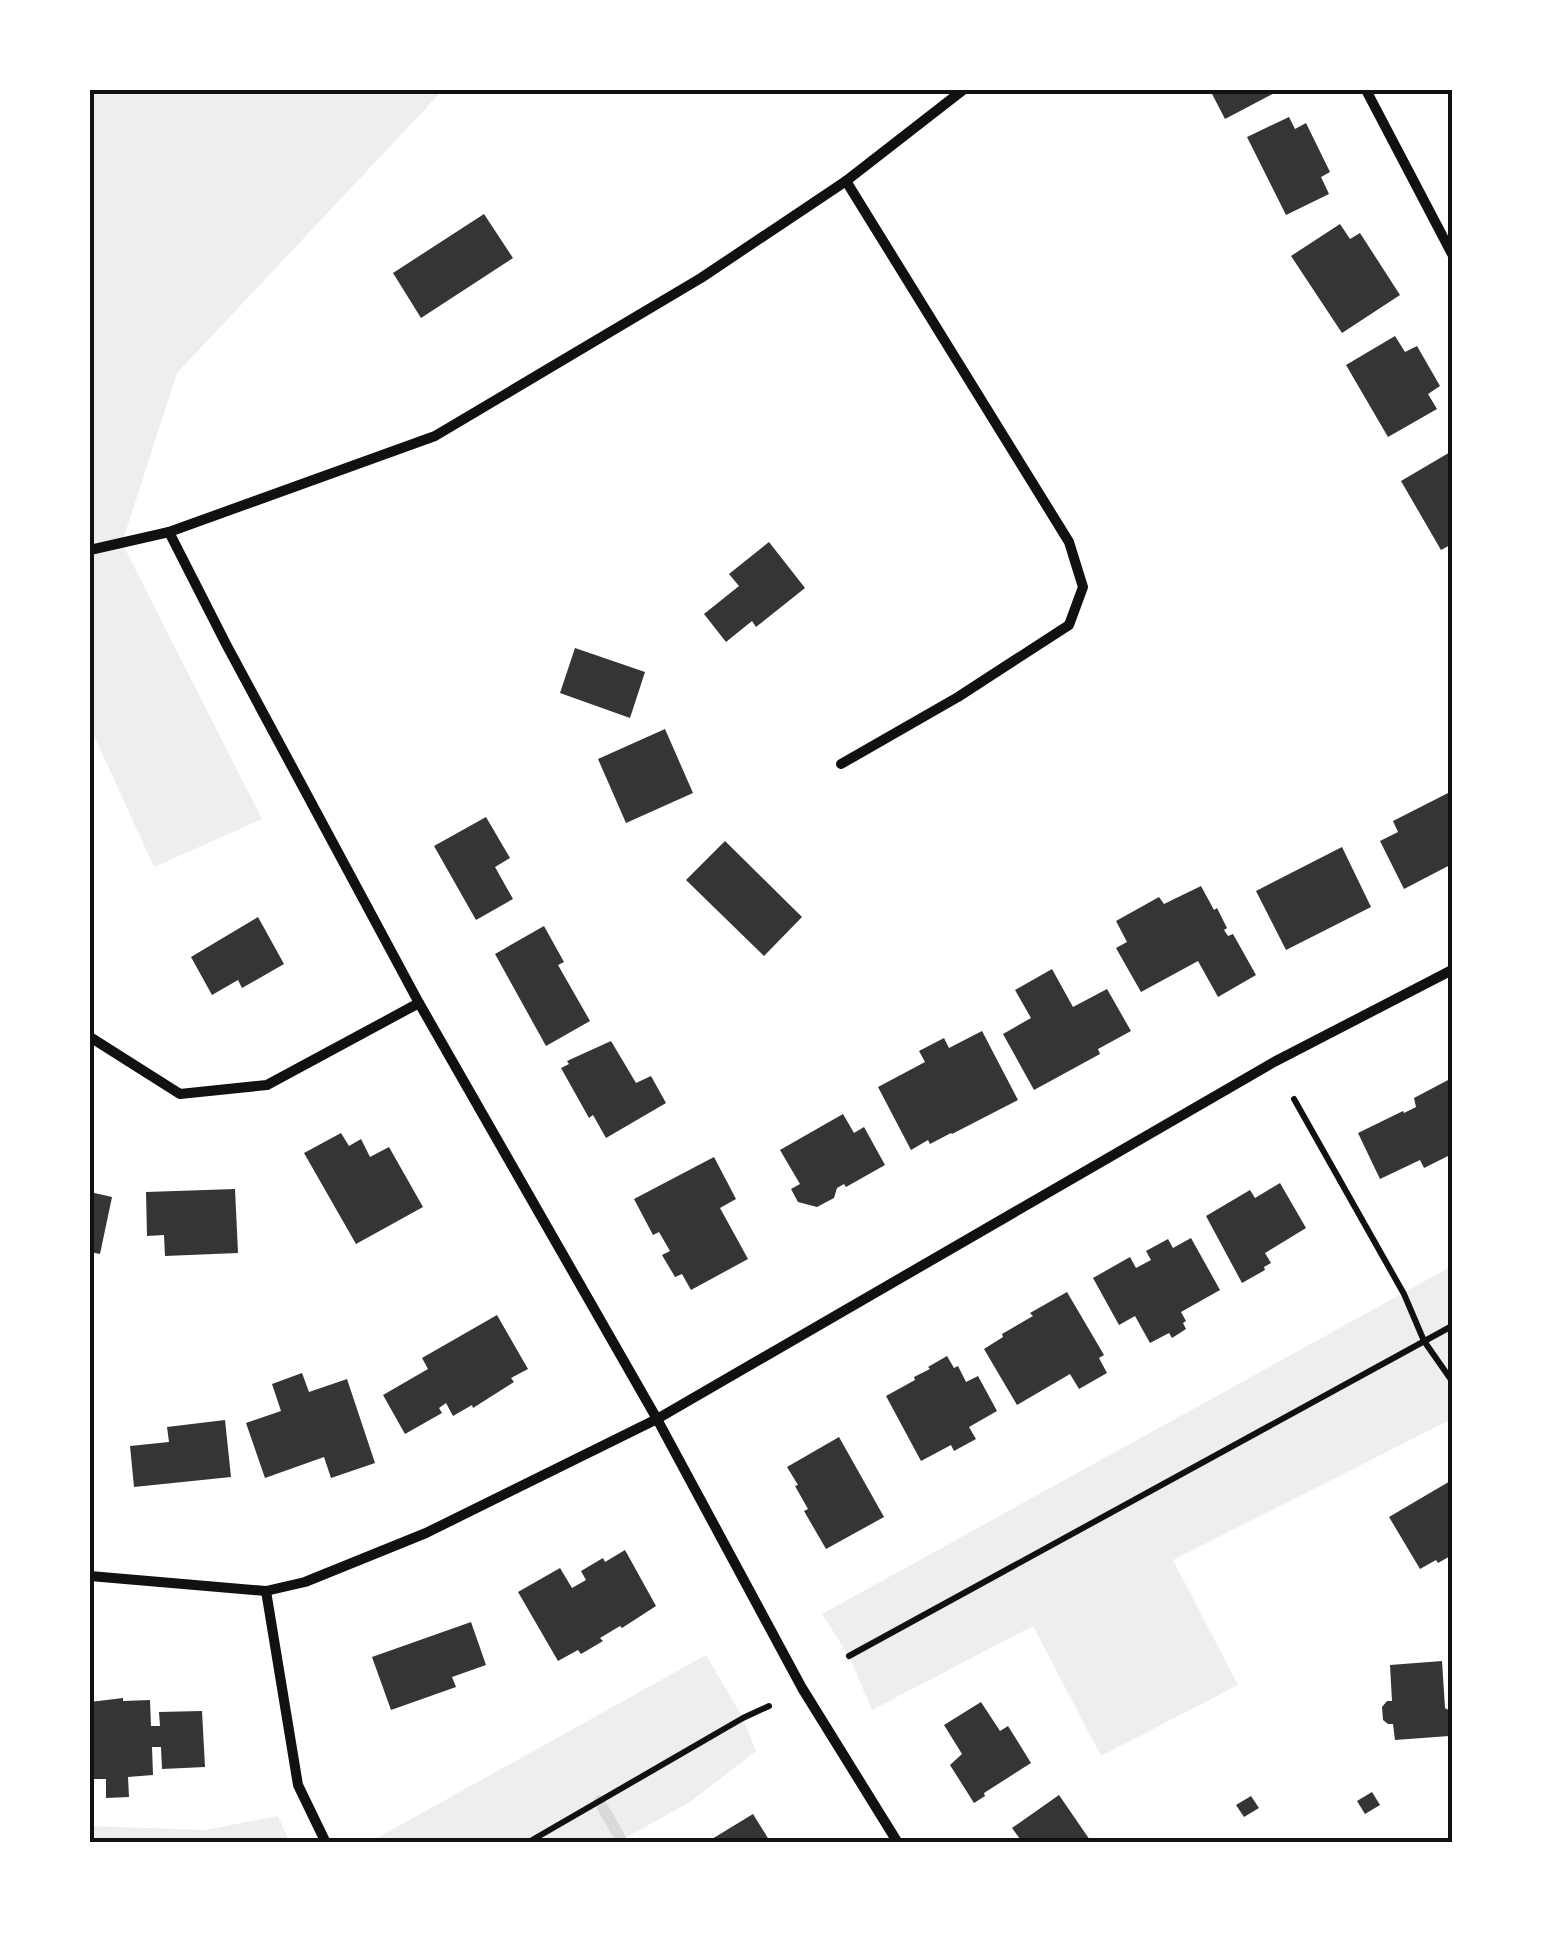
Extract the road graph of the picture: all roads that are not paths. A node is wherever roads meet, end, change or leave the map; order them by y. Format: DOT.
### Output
graph roads {
  1 [pos="963,90"];
  2 [pos="1366,90"];
  3 [pos="846,182"];
  4 [pos="1452,254"];
  5 [pos="170,532"];
  6 [pos="90,550"];
  7 [pos="842,764"];
  8 [pos="1452,970"];
  9 [pos="419,1003"];
  10 [pos="90,1037"];
  11 [pos="657,1419"];
  12 [pos="90,1576"];
  13 [pos="266,1591"];
  14 [pos="326,1843"];
  15 [pos="898,1843"];
  1 -- 3 [label="street"];
  2 -- 4 [label="street"];
  3 -- 5 [label="street"];
  3 -- 7 [label="street"];
  5 -- 6 [label="street"];
  5 -- 9 [label="street"];
  8 -- 11 [label="street"];
  9 -- 10 [label="street"];
  9 -- 11 [label="street"];
  11 -- 13 [label="street"];
  11 -- 15 [label="street"];
  12 -- 13 [label="street"];
  13 -- 14 [label="street"];
}
